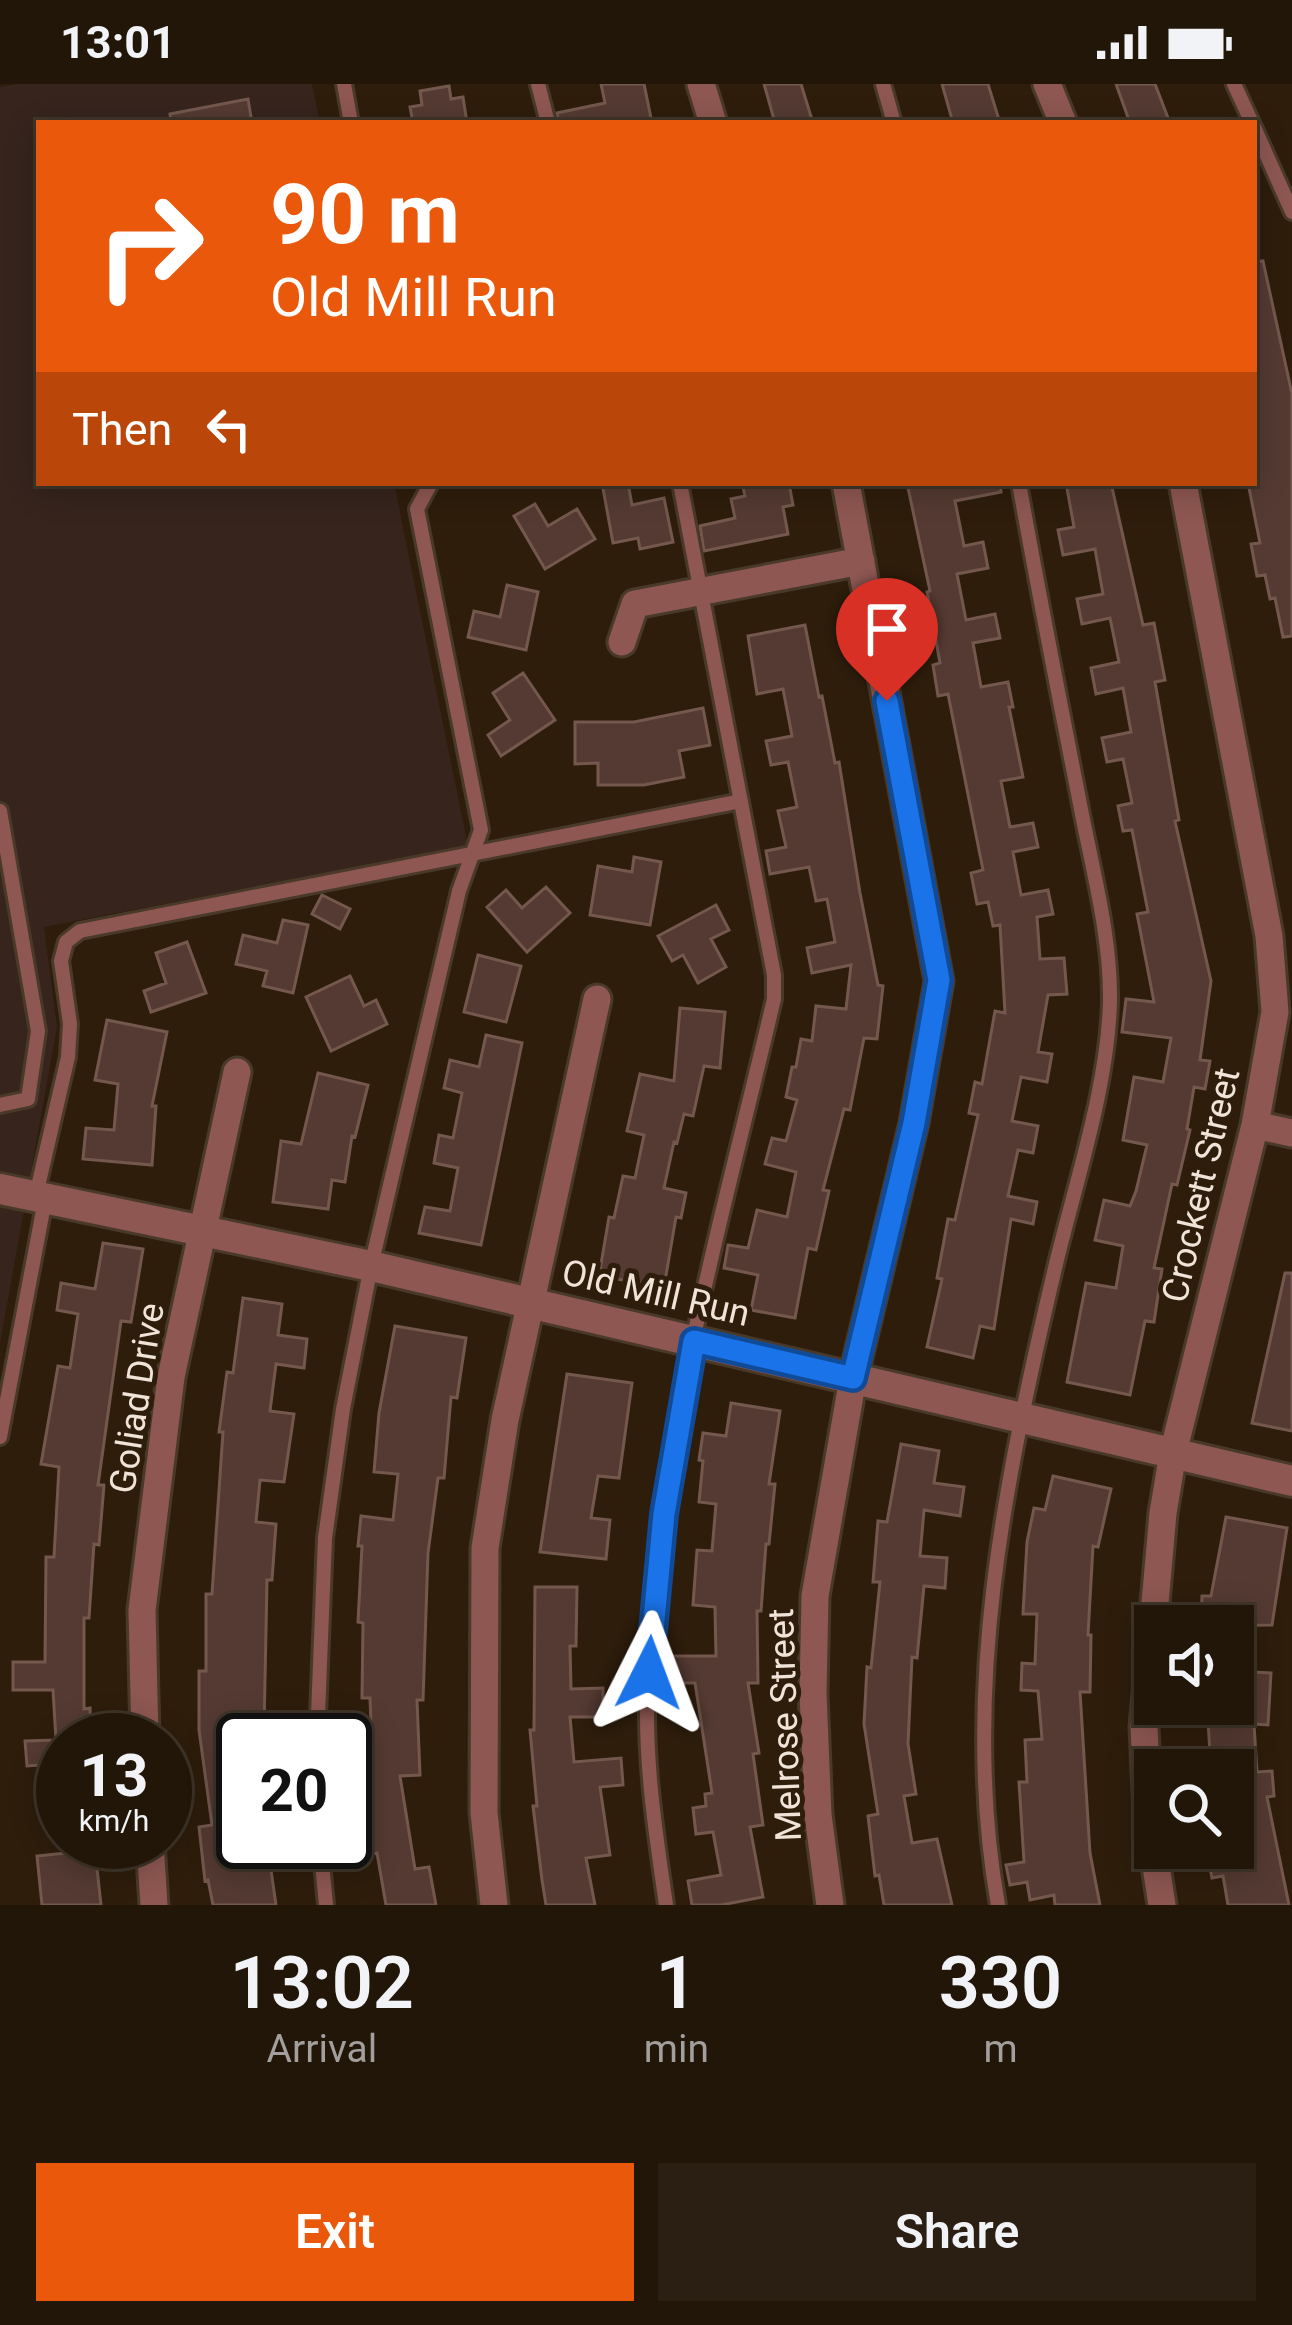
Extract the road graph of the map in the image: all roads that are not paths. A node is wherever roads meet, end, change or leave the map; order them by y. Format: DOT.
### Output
graph roads {
  1 [pos="344,84"];
  2 [pos="538,84"];
  3 [pos="701,84"];
  4 [pos="883,84"];
  5 [pos="1047,84"];
  6 [pos="1234,84"];
  7 [pos="350,120"];
  8 [pos="547,120"];
  9 [pos="712,120"];
  10 [pos="893,120"];
  11 [pos="1062,120"];
  12 [pos="1251,120"];
  13 [pos="1257,134"];
  14 [pos="1292,212"];
  15 [pos="429,486"];
  16 [pos="681,486"];
  17 [pos="847,486"];
  18 [pos="1020,486"];
  19 [pos="1184,486"];
  20 [pos="861,561"];
  21 [pos="701,591"];
  22 [pos="622,642"];
  23 [pos="741,801"];
  24 [pos="0,811"];
  25 [pos="474,853"];
  26 [pos="597,999"];
  27 [pos="237,1072"];
  28 [pos="0,1105"];
  29 [pos="1255,1125"];
  30 [pos="1292,1133"];
  31 [pos="1,1189"];
  32 [pos="41,1196"];
  33 [pos="0,1204"];
  34 [pos="204,1228"];
  35 [pos="371,1266"];
  36 [pos="529,1302"];
  37 [pos="694,1341"];
  38 [pos="853,1378"];
  39 [pos="1020,1418"];
  40 [pos="0,1437"];
  41 [pos="1173,1453"];
  42 [pos="1292,1481"];
  43 [pos="144,1713"];
  44 [pos="318,1713"];
  45 [pos="152,1869"];
  46 [pos="323,1869"];
  47 [pos="154,1905"];
  48 [pos="326,1905"];
  49 [pos="494,1905"];
  50 [pos="666,1905"];
  51 [pos="830,1905"];
  52 [pos="998,1905"];
  53 [pos="1162,1905"];
  1 -- 7 [label="lane"];
  2 -- 8 [label="lane"];
  3 -- 9 [label="street"];
  4 -- 10 [label="lane"];
  5 -- 11 [label="street"];
  6 -- 12 [label="lane"];
  13 -- 14 [label="lane"];
  15 -- 25 [label="lane"];
  16 -- 21 [label="lane"];
  17 -- 20 [label="street, Melrose Street"];
  18 -- 39 [label="lane"];
  19 -- 29 [label="street, Crockett Street"];
  20 -- 21 [label="street"];
  20 -- 38 [label="street, Melrose Street"];
  21 -- 22 [label="street"];
  21 -- 23 [label="lane"];
  23 -- 25 [label="lane"];
  23 -- 37 [label="lane"];
  24 -- 28 [label="lane"];
  25 -- 32 [label="lane"];
  25 -- 35 [label="lane"];
  26 -- 36 [label="street"];
  27 -- 34 [label="street, Goliad Drive"];
  29 -- 30 [label="street"];
  29 -- 41 [label="street, Crockett Street"];
  31 -- 32 [label="street, Old Mill Run"];
  31 -- 33 [label="lane"];
  32 -- 34 [label="street, Old Mill Run"];
  32 -- 40 [label="lane"];
  34 -- 35 [label="street, Old Mill Run"];
  34 -- 43 [label="street, Goliad Drive"];
  35 -- 36 [label="street, Old Mill Run"];
  35 -- 44 [label="lane"];
  36 -- 37 [label="street, Old Mill Run"];
  36 -- 49 [label="street"];
  37 -- 38 [label="street, Old Mill Run"];
  37 -- 50 [label="lane"];
  38 -- 39 [label="street, Old Mill Run"];
  38 -- 51 [label="street, Melrose Street"];
  39 -- 41 [label="street, Old Mill Run"];
  39 -- 52 [label="lane"];
  41 -- 42 [label="street, Old Mill Run"];
  41 -- 53 [label="street, Crockett Street"];
  45 -- 47 [label="street"];
  46 -- 48 [label="lane"];
}
